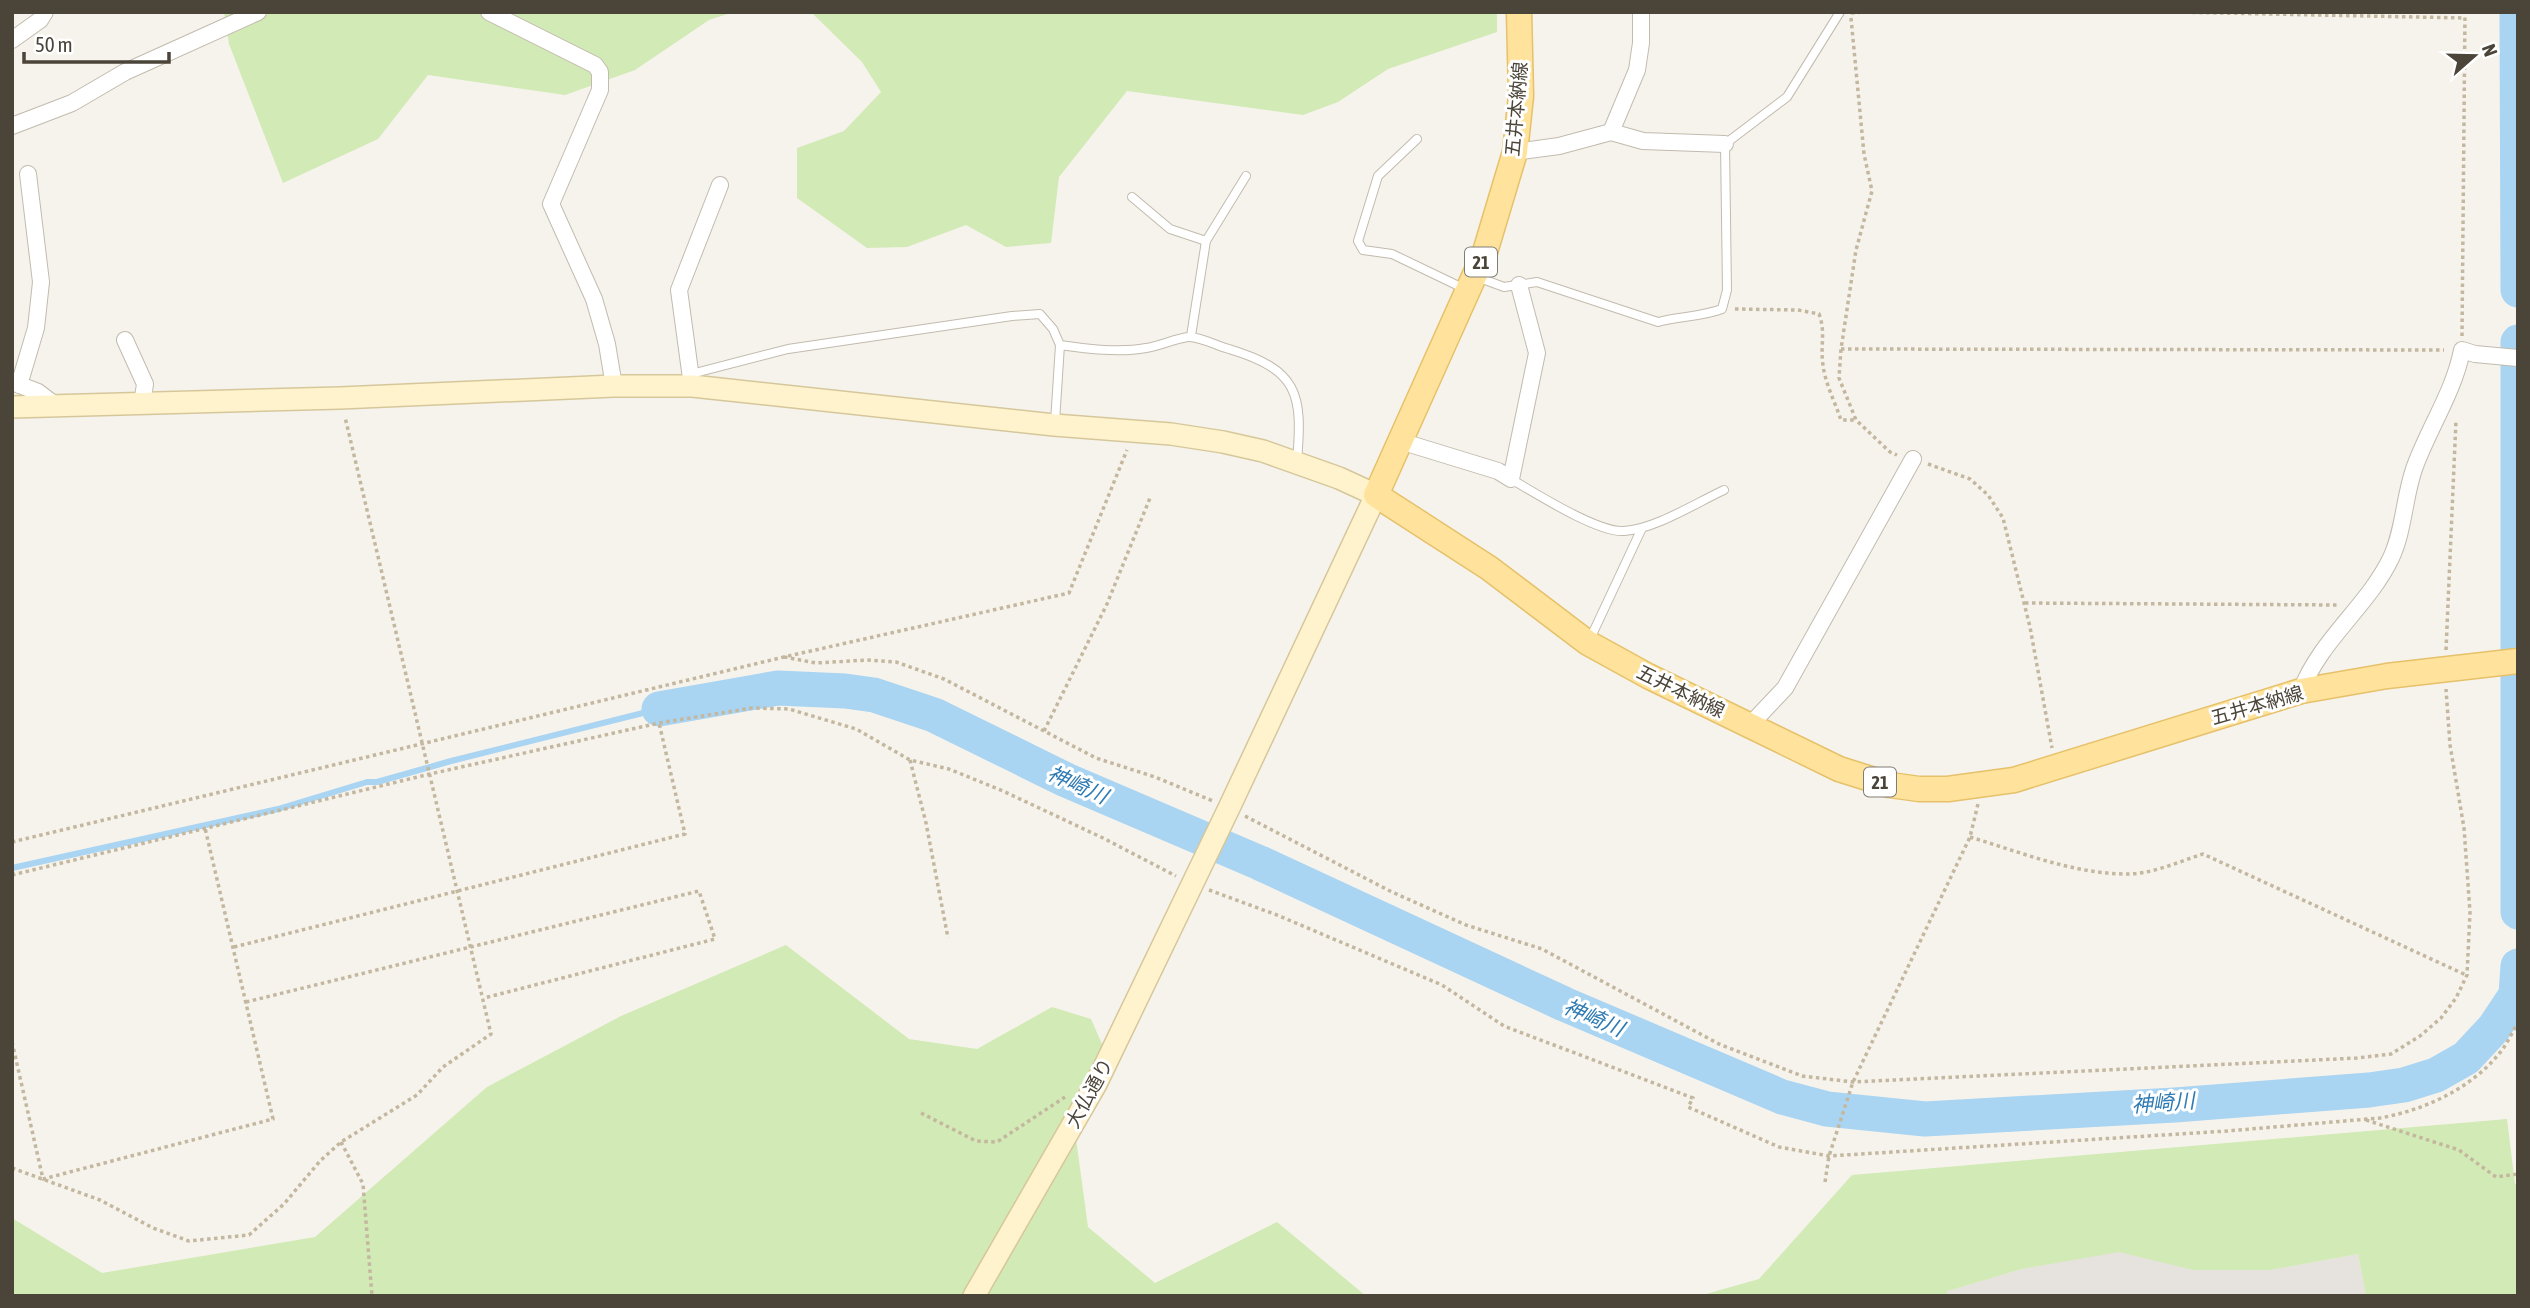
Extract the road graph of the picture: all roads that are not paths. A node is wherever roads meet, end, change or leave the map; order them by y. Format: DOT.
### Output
graph roads {
  1 [pos="45,12"];
  2 [pos="258,12"];
  3 [pos="489,12"];
  4 [pos="1519,12"];
  5 [pos="1641,12"];
  6 [pos="1840,12"];
  7 [pos="12,40"];
  8 [pos="12,125"];
  9 [pos="1611,132"];
  10 [pos="1417,139"];
  11 [pos="1725,144"];
  12 [pos="1515,152"];
  13 [pos="28,174"];
  14 [pos="1246,176"];
  15 [pos="720,185"];
  16 [pos="1132,197"];
  17 [pos="1206,241"];
  18 [pos="1471,283"];
  19 [pos="1519,285"];
  20 [pos="1191,337"];
  21 [pos="125,340"];
  22 [pos="1060,345"];
  23 [pos="2518,358"];
  24 [pos="691,380"];
  25 [pos="16,383"];
  26 [pos="614,386"];
  27 [pos="142,404"];
  28 [pos="55,405"];
  29 [pos="12,407"];
  30 [pos="1054,425"];
  31 [pos="1400,441"];
  32 [pos="1913,459"];
  33 [pos="1297,464"];
  34 [pos="1511,479"];
  35 [pos="1724,490"];
  36 [pos="1376,495"];
  37 [pos="1642,528"];
  38 [pos="1588,642"];
  39 [pos="2518,661"];
  40 [pos="2301,691"];
  41 [pos="1749,725"];
  42 [pos="974,1296"];
  1 -- 7 [label="street"];
  2 -- 8 [label="street"];
  3 -- 26 [label="street"];
  4 -- 12 [label="main road, 五井本納線 / 21"];
  5 -- 9 [label="street"];
  6 -- 11 [label="lane"];
  9 -- 11 [label="street"];
  9 -- 12 [label="street"];
  10 -- 18 [label="lane"];
  11 -- 19 [label="lane"];
  12 -- 18 [label="main road, 五井本納線 / 21"];
  13 -- 25 [label="street"];
  14 -- 17 [label="lane"];
  15 -- 24 [label="street"];
  16 -- 17 [label="lane"];
  17 -- 20 [label="lane"];
  18 -- 19 [label="lane"];
  18 -- 31 [label="main road, 五井本納線 / 21"];
  19 -- 34 [label="street"];
  20 -- 22 [label="lane"];
  20 -- 33 [label="lane"];
  21 -- 27 [label="street"];
  22 -- 24 [label="lane"];
  22 -- 30 [label="lane"];
  23 -- 40 [label="street"];
  24 -- 26 [label="street"];
  24 -- 30 [label="street"];
  25 -- 28 [label="street"];
  26 -- 27 [label="street"];
  27 -- 28 [label="street"];
  28 -- 29 [label="street"];
  30 -- 33 [label="street"];
  31 -- 34 [label="street"];
  31 -- 36 [label="main road, 五井本納線 / 21"];
  32 -- 41 [label="street"];
  33 -- 36 [label="street"];
  34 -- 37 [label="lane"];
  35 -- 37 [label="lane"];
  36 -- 38 [label="main road, 五井本納線 / 21"];
  36 -- 42 [label="street, 大仏通り"];
  37 -- 38 [label="lane"];
  38 -- 41 [label="main road, 五井本納線 / 21"];
  39 -- 40 [label="main road, 五井本納線 / 21"];
  40 -- 41 [label="main road, 五井本納線 / 21"];
}
